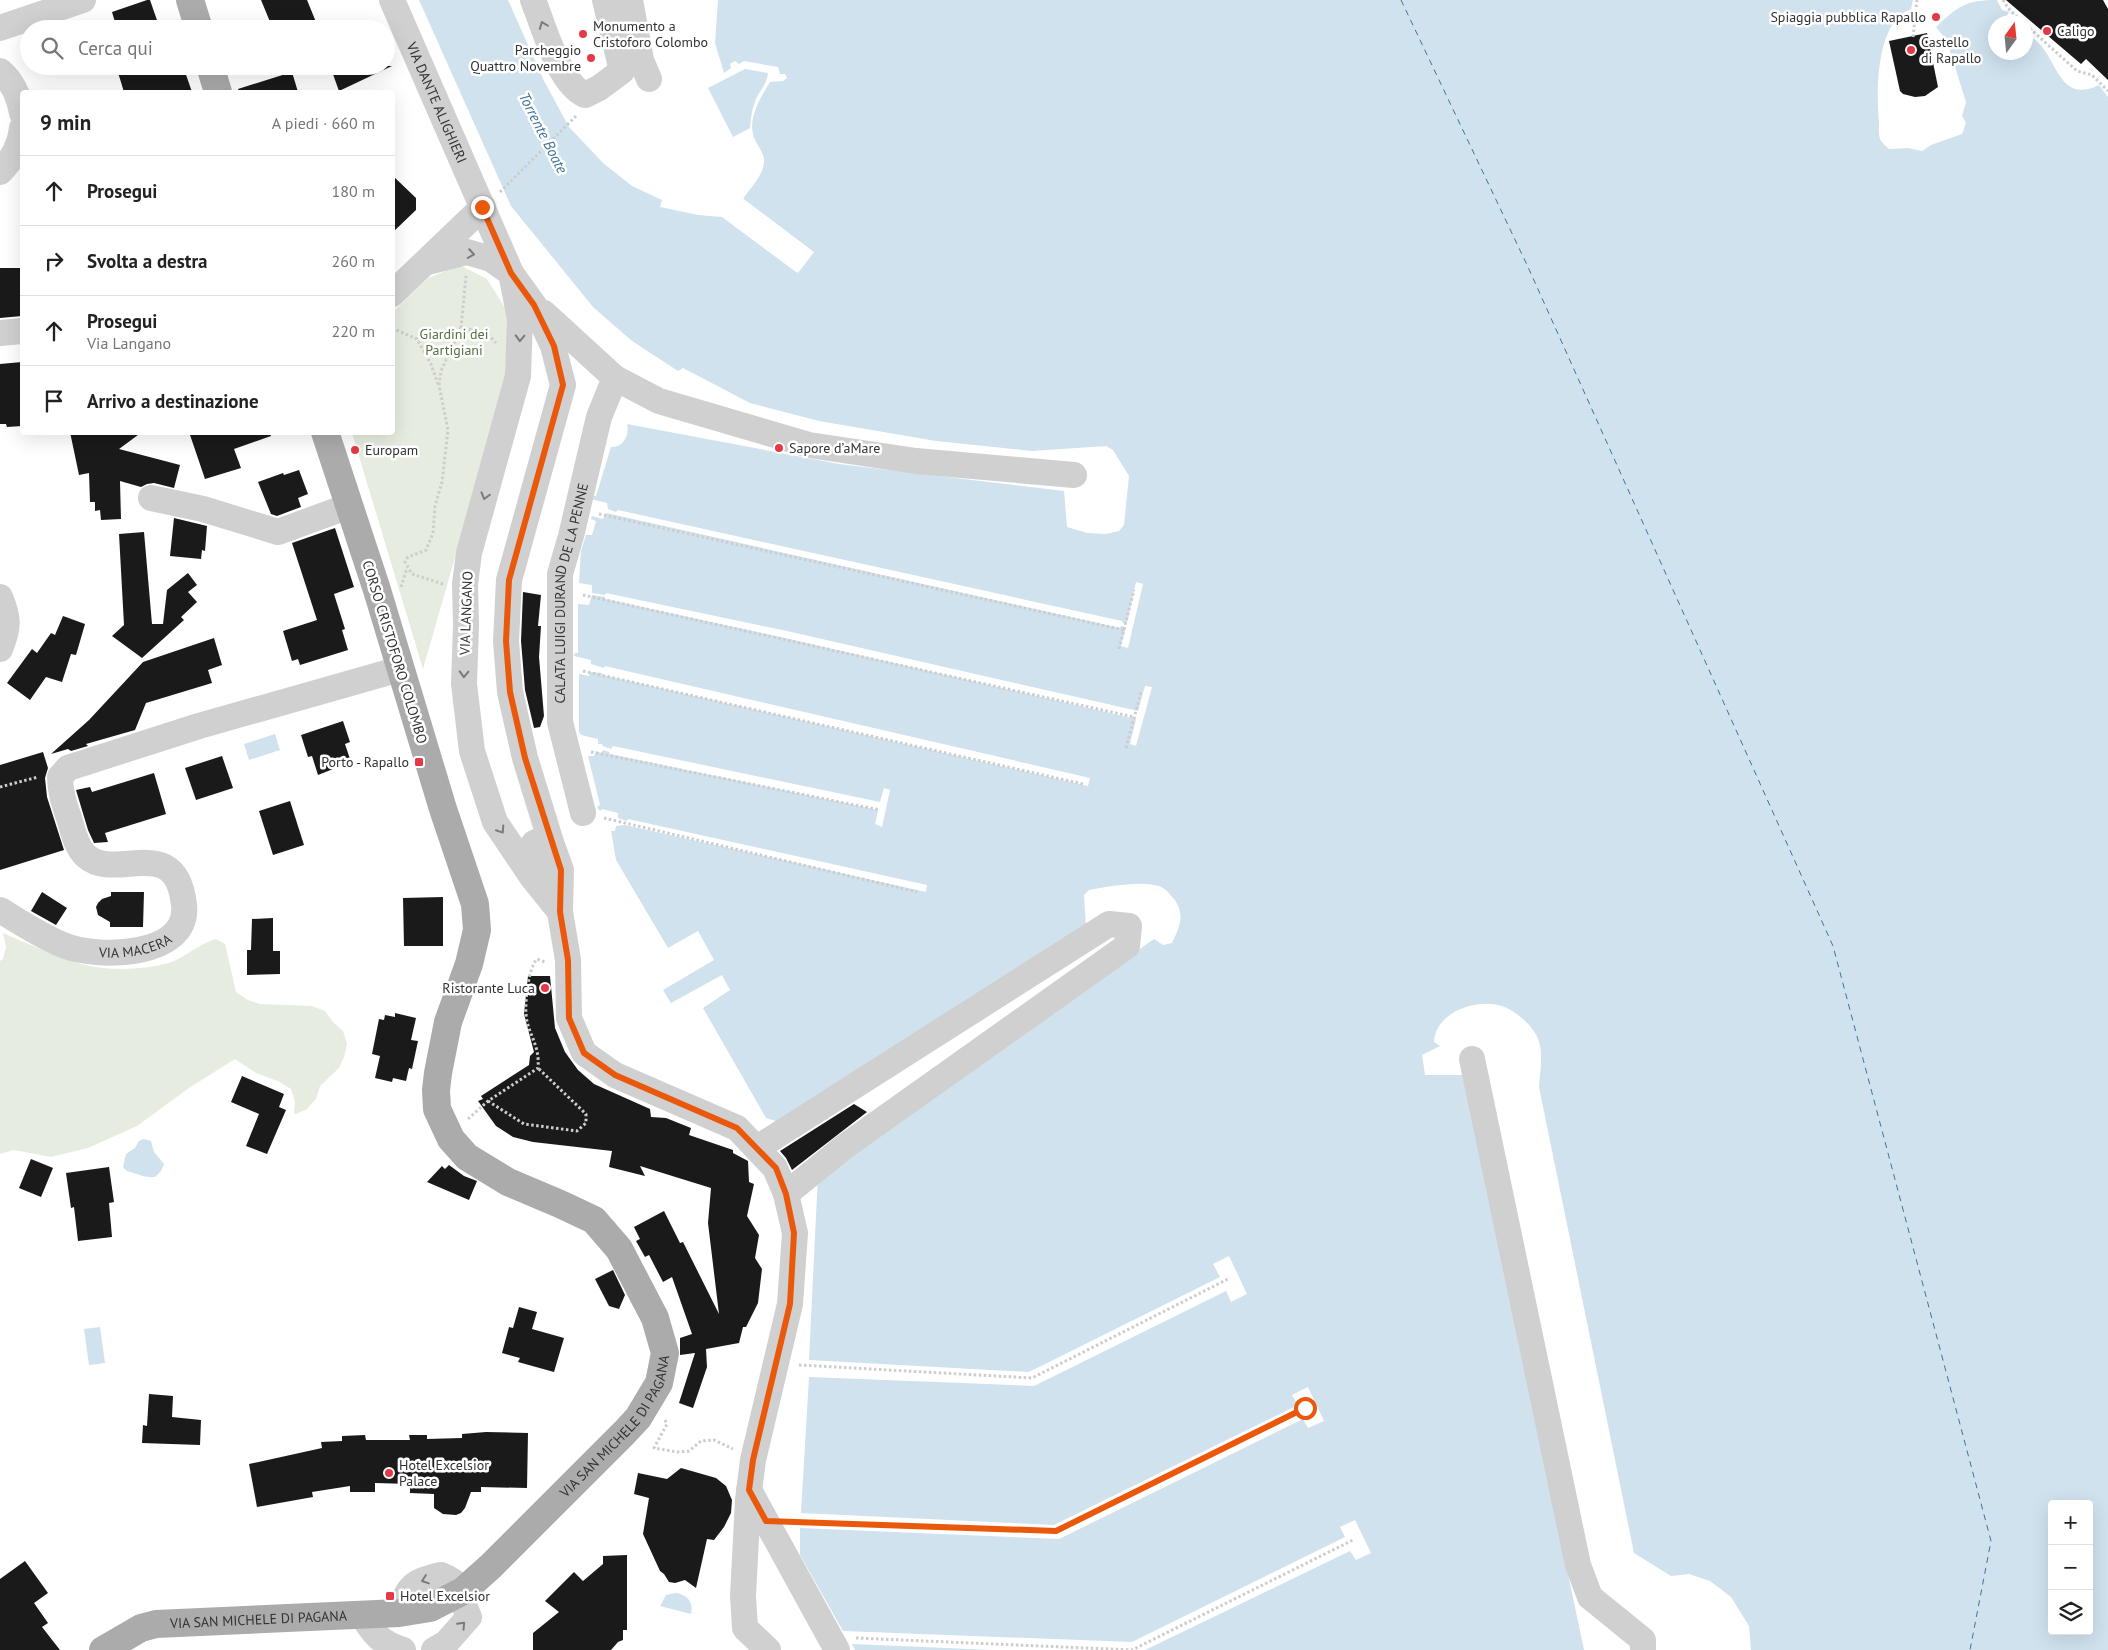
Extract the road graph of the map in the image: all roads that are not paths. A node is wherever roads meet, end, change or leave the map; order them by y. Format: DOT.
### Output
graph roads {
  1 [pos="83,0"];
  2 [pos="392,0"];
  3 [pos="534,0"];
  4 [pos="605,0"];
  5 [pos="630,0"];
  6 [pos="24,20"];
  7 [pos="20,21"];
  8 [pos="0,28"];
  9 [pos="0,71"];
  10 [pos="213,75"];
  11 [pos="649,78"];
  12 [pos="217,90"];
  13 [pos="20,102"];
  14 [pos="20,142"];
  15 [pos="0,172"];
  16 [pos="492,199"];
  17 [pos="428,262"];
  18 [pos="511,273"];
  19 [pos="395,291"];
  20 [pos="532,303"];
  21 [pos="20,331"];
  22 [pos="0,333"];
  23 [pos="614,378"];
  24 [pos="326,435"];
  25 [pos="1074,475"];
  26 [pos="151,498"];
  27 [pos="348,506"];
  28 [pos="0,597"];
  29 [pos="0,649"];
  30 [pos="400,669"];
  31 [pos="582,813"];
  32 [pos="535,854"];
  33 [pos="0,910"];
  34 [pos="476,930"];
  35 [pos="1472,1059"];
  36 [pos="757,1148"];
  37 [pos="786,1194"];
  38 [pos="749,1490"];
  39 [pos="463,1591"];
  40 [pos="362,1616"];
  41 [pos="834,1644"];
  42 [pos="104,1650"];
  43 [pos="403,1650"];
  44 [pos="434,1650"];
  45 [pos="768,1650"];
  46 [pos="1643,1650"];
  1 -- 6 [label="street"];
  2 -- 16 [label="street, VIA DANTE ALIGHIERI"];
  4 -- 3 [label="street, one-way"];
  5 -- 11 [label="street"];
  7 -- 8 [label="street"];
  9 -- 13 [label="street"];
  10 -- 12 [label="main road"];
  14 -- 15 [label="street"];
  16 -- 17 [label="street"];
  16 -- 18 [label="street, VIA LANGANO"];
  17 -- 18 [label="street, one-way"];
  17 -- 19 [label="street"];
  18 -- 20 [label="street, VIA LANGANO"];
  18 -- 32 [label="street, VIA LANGANO, one-way"];
  20 -- 23 [label="street"];
  20 -- 32 [label="street, VIA LANGANO"];
  21 -- 22 [label="street"];
  23 -- 25 [label="street"];
  23 -- 31 [label="street, CALATA LUIGI DURAND DE LA PENNE"];
  24 -- 27 [label="main road, CORSO CRISTOFORO COLOMBO"];
  26 -- 27 [label="street"];
  27 -- 30 [label="main road, CORSO CRISTOFORO COLOMBO"];
  28 -- 29 [label="street"];
  30 -- 33 [label="street, VIA MACERA"];
  30 -- 34 [label="main road, CORSO CRISTOFORO COLOMBO"];
  32 -- 36 [label="street"];
  34 -- 39 [label="main road, VIA SAN MICHELE DI PAGANA"];
  35 -- 46 [label="street"];
  36 -- 37 [label="street"];
  36 -- 37 [label="street"];
  37 -- 38 [label="street"];
  38 -- 41 [label="street"];
  38 -- 45 [label="street"];
  39 -- 40 [label="main road, VIA SAN MICHELE DI PAGANA"];
  44 -- 39 [label="street, one-way"];
  40 -- 42 [label="main road, VIA SAN MICHELE DI PAGANA"];
  40 -- 43 [label="street"];
}
